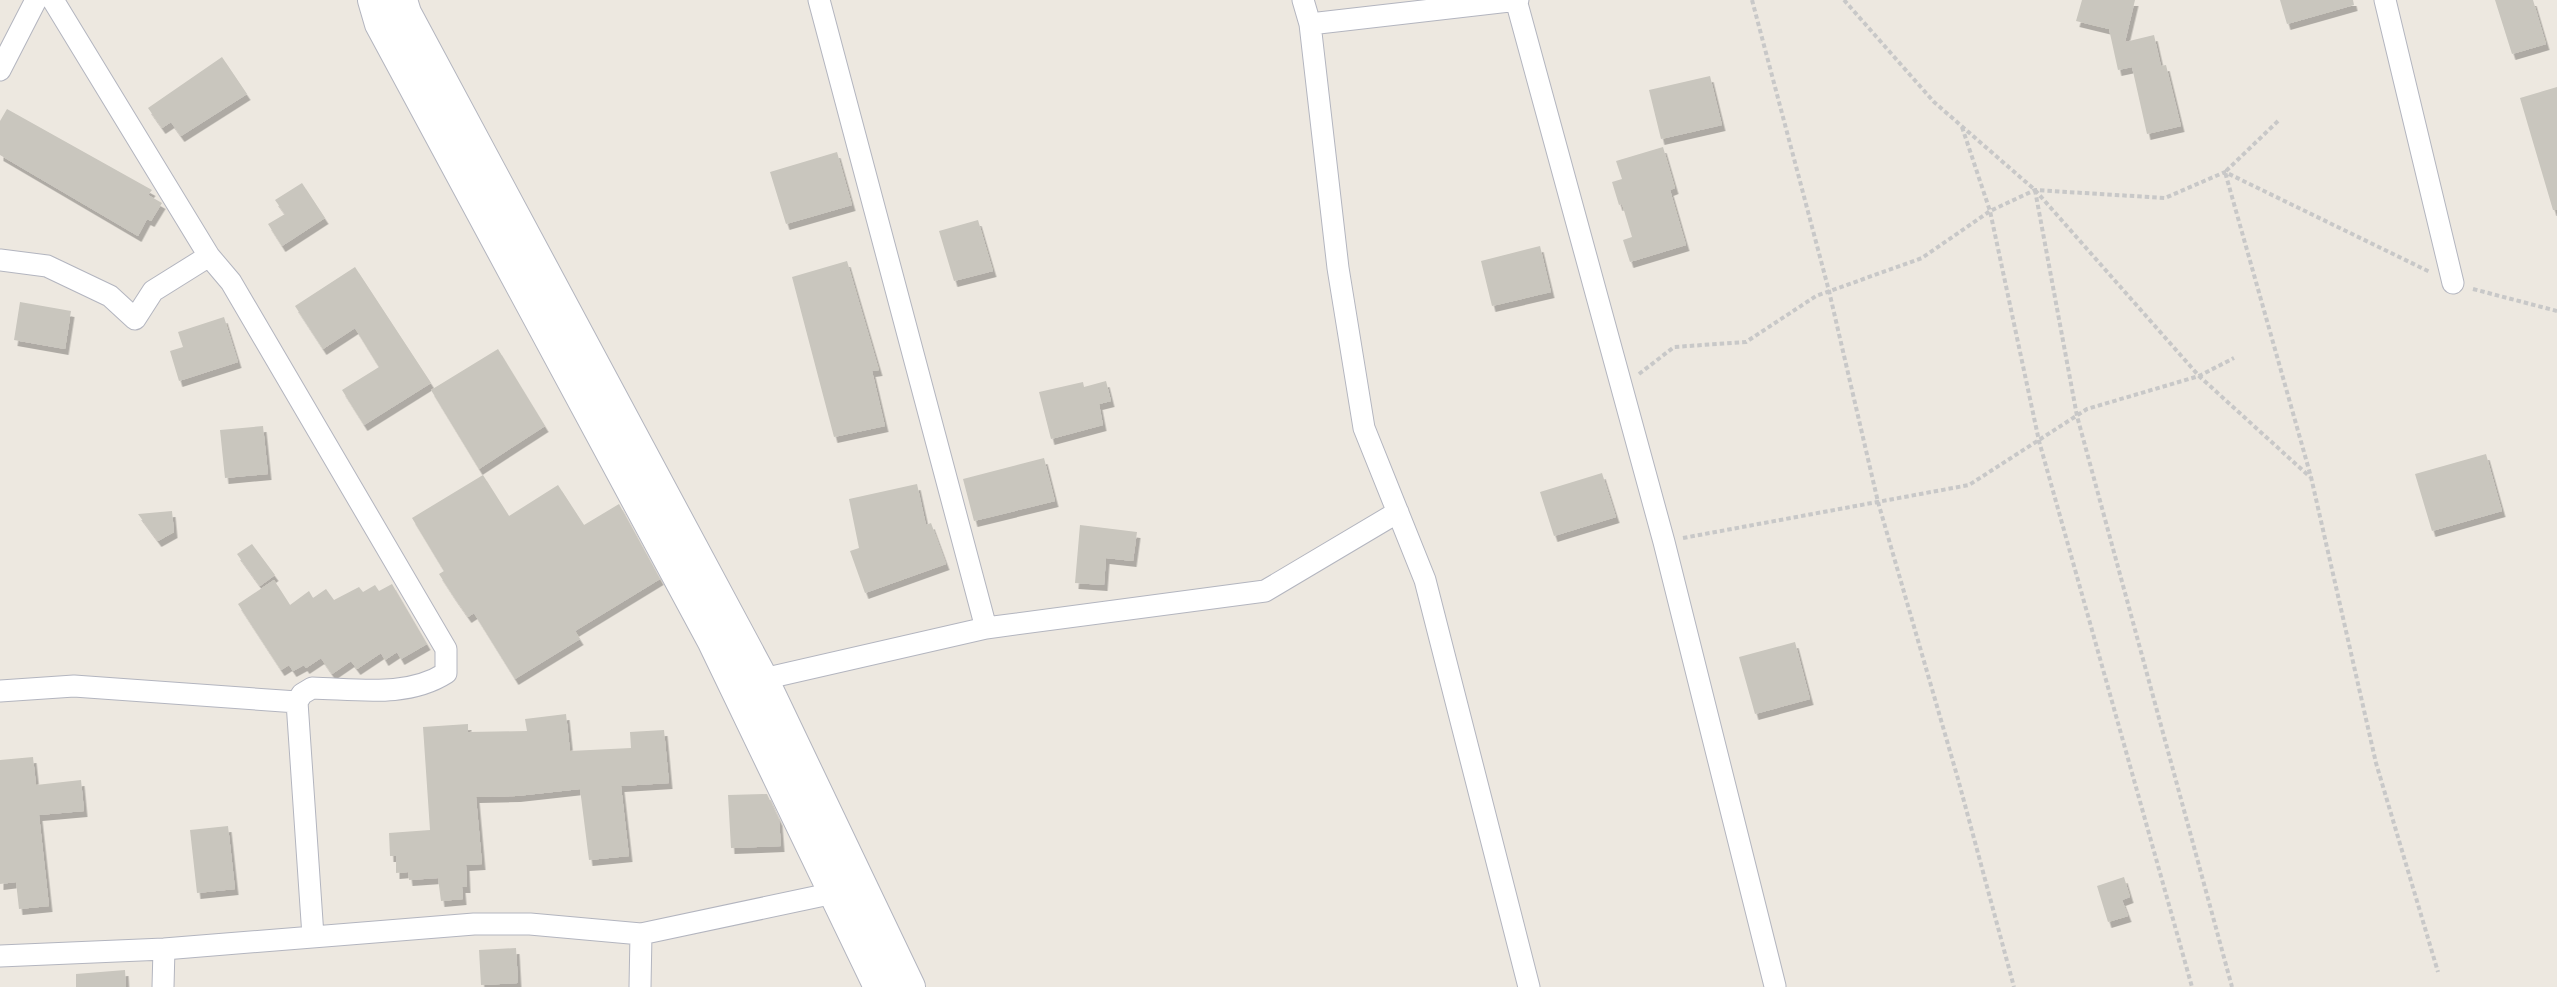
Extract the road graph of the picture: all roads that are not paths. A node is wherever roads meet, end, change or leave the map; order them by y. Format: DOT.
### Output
graph roads {
  1 [pos="36,0"];
  2 [pos="53,0"];
  3 [pos="374,0"];
  4 [pos="402,0"];
  5 [pos="819,0"];
  6 [pos="1303,0"];
  7 [pos="1517,0"];
  8 [pos="2385,0"];
  9 [pos="1310,24"];
  10 [pos="0,70"];
  11 [pos="209,256"];
  12 [pos="0,260"];
  13 [pos="2453,283"];
  14 [pos="1398,512"];
  15 [pos="986,628"];
  16 [pos="763,678"];
  17 [pos="0,691"];
  18 [pos="297,702"];
  19 [pos="834,893"];
  20 [pos="641,934"];
  21 [pos="313,936"];
  22 [pos="164,949"];
  23 [pos="0,956"];
  24 [pos="1774,986"];
  25 [pos="163,987"];
  26 [pos="640,987"];
  27 [pos="879,987"];
  28 [pos="910,987"];
  29 [pos="1529,987"];
  1 -- 10 [label="street"];
  2 -- 11 [label="street"];
  3 -- 19 [label="street"];
  4 -- 16 [label="street"];
  5 -- 15 [label="street"];
  6 -- 9 [label="street"];
  7 -- 9 [label="street"];
  7 -- 24 [label="street"];
  8 -- 13 [label="street"];
  9 -- 14 [label="street"];
  11 -- 12 [label="street"];
  11 -- 18 [label="street"];
  14 -- 15 [label="street"];
  14 -- 29 [label="street"];
  15 -- 16 [label="street"];
  16 -- 28 [label="street"];
  17 -- 18 [label="street"];
  18 -- 21 [label="street"];
  19 -- 20 [label="street"];
  19 -- 27 [label="street"];
  20 -- 21 [label="street"];
  20 -- 26 [label="street"];
  21 -- 22 [label="street"];
  22 -- 23 [label="street"];
  22 -- 25 [label="street"];
}
